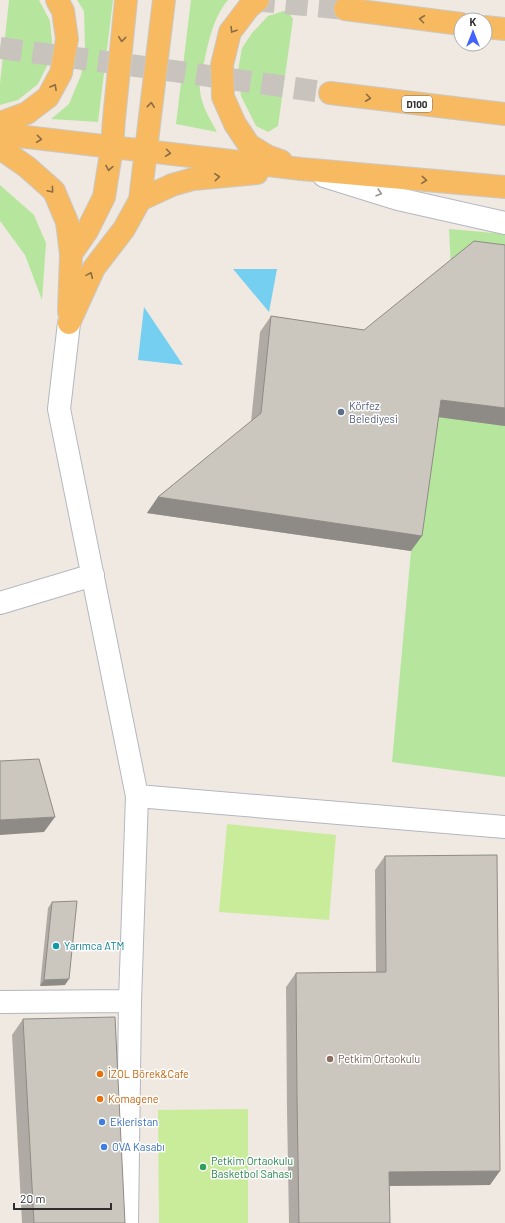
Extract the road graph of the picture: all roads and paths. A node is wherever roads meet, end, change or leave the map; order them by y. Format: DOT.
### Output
graph roads {
  1 [pos="57,0"];
  2 [pos="126,0"];
  3 [pos="164,0"];
  4 [pos="258,0"];
  5 [pos="345,9"];
  6 [pos="453,23"];
  7 [pos="493,28"];
  8 [pos="505,29"];
  9 [pos="330,93"];
  10 [pos="505,114"];
  11 [pos="0,123"];
  12 [pos="0,134"];
  13 [pos="112,147"];
  14 [pos="0,148"];
  15 [pos="146,151"];
  16 [pos="301,169"];
  17 [pos="505,187"];
  18 [pos="140,200"];
  19 [pos="505,223"];
  20 [pos="72,254"];
  21 [pos="69,324"];
  22 [pos="93,575"];
  23 [pos="0,603"];
  24 [pos="137,796"];
  25 [pos="505,827"];
  26 [pos="130,1001"];
  27 [pos="0,1002"];
  28 [pos="127,1223"];
  11 -- 1 [label="highway, one-way"];
  2 -- 13 [label="highway, one-way"];
  15 -- 3 [label="highway, one-way"];
  4 -- 16 [label="highway, one-way"];
  6 -- 5 [label="highway, one-way"];
  7 -- 8 [label="highway"];
  9 -- 10 [label="highway, D100, one-way"];
  12 -- 13 [label="highway, one-way"];
  13 -- 15 [label="highway"];
  13 -- 20 [label="highway, one-way"];
  14 -- 20 [label="highway, one-way"];
  15 -- 16 [label="highway, one-way"];
  15 -- 18 [label="highway"];
  16 -- 17 [label="highway, one-way"];
  18 -- 16 [label="highway, one-way"];
  16 -- 19 [label="street, one-way"];
  21 -- 18 [label="highway, one-way"];
  20 -- 21 [label="highway"];
  21 -- 22 [label="street"];
  22 -- 23 [label="street"];
  22 -- 24 [label="street"];
  24 -- 25 [label="street"];
  24 -- 26 [label="street"];
  26 -- 27 [label="street"];
  26 -- 28 [label="street"];
}
